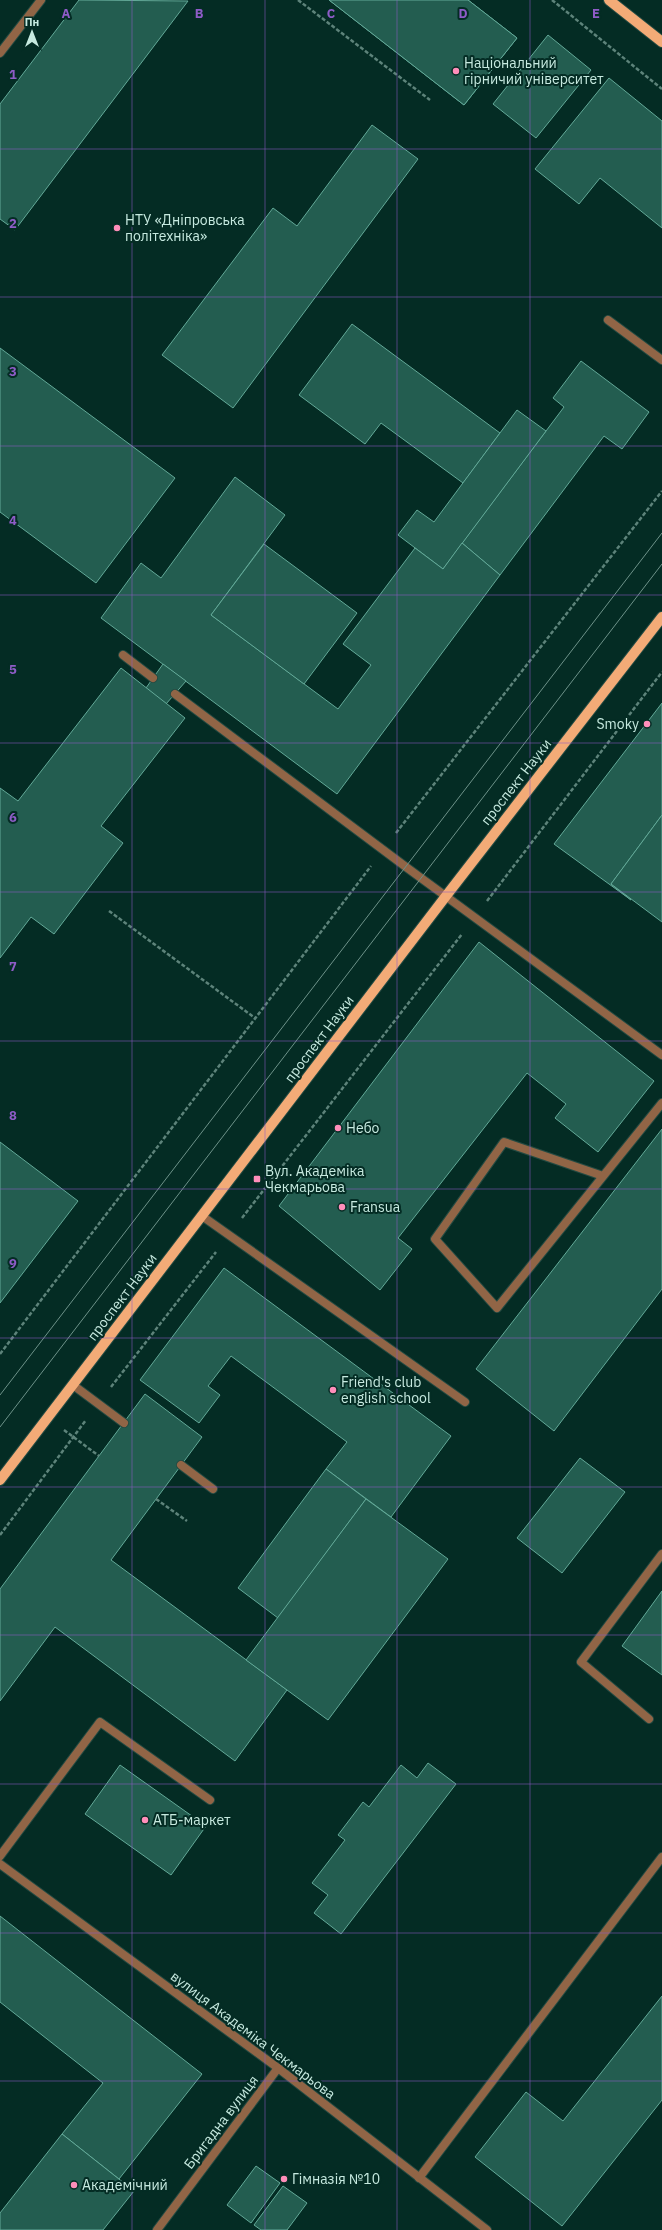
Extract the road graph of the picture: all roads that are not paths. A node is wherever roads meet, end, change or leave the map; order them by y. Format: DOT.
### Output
graph roads {
  1 [pos="41,0"];
  2 [pos="609,0"];
  3 [pos="662,42"];
  4 [pos="0,53"];
  5 [pos="608,320"];
  6 [pos="662,360"];
  7 [pos="662,617"];
  8 [pos="123,655"];
  9 [pos="153,678"];
  10 [pos="175,694"];
  11 [pos="446,896"];
  12 [pos="662,1055"];
  13 [pos="662,1103"];
  14 [pos="604,1176"];
  15 [pos="202,1216"];
  16 [pos="73,1385"];
  17 [pos="466,1402"];
  18 [pos="124,1423"];
  19 [pos="181,1465"];
  20 [pos="0,1480"];
  21 [pos="213,1489"];
  22 [pos="662,1554"];
  23 [pos="650,1719"];
  24 [pos="210,1800"];
  25 [pos="0,1856"];
  26 [pos="662,1857"];
  27 [pos="0,1864"];
  28 [pos="278,2068"];
  29 [pos="420,2178"];
  30 [pos="157,2230"];
  31 [pos="487,2230"];
  1 -- 4 [label="street"];
  2 -- 3 [label="main road"];
  5 -- 6 [label="street"];
  7 -- 11 [label="main road, проспект Науки"];
  8 -- 9 [label="street"];
  10 -- 11 [label="street"];
  11 -- 12 [label="street"];
  11 -- 15 [label="main road, проспект Науки"];
  13 -- 14 [label="street"];
  14 -- 14 [label="street"];
  15 -- 16 [label="main road, проспект Науки"];
  15 -- 17 [label="street"];
  16 -- 18 [label="street"];
  16 -- 20 [label="main road, проспект Науки"];
  19 -- 21 [label="street"];
  22 -- 23 [label="street"];
  24 -- 25 [label="street"];
  26 -- 29 [label="street"];
  27 -- 28 [label="street, вулиця Академіка Чекмарьова"];
  28 -- 29 [label="street, вулиця Академіка Чекмарьова"];
  28 -- 30 [label="street, Бригадна вулиця"];
  29 -- 31 [label="street, вулиця Академіка Чекмарьова"];
}
